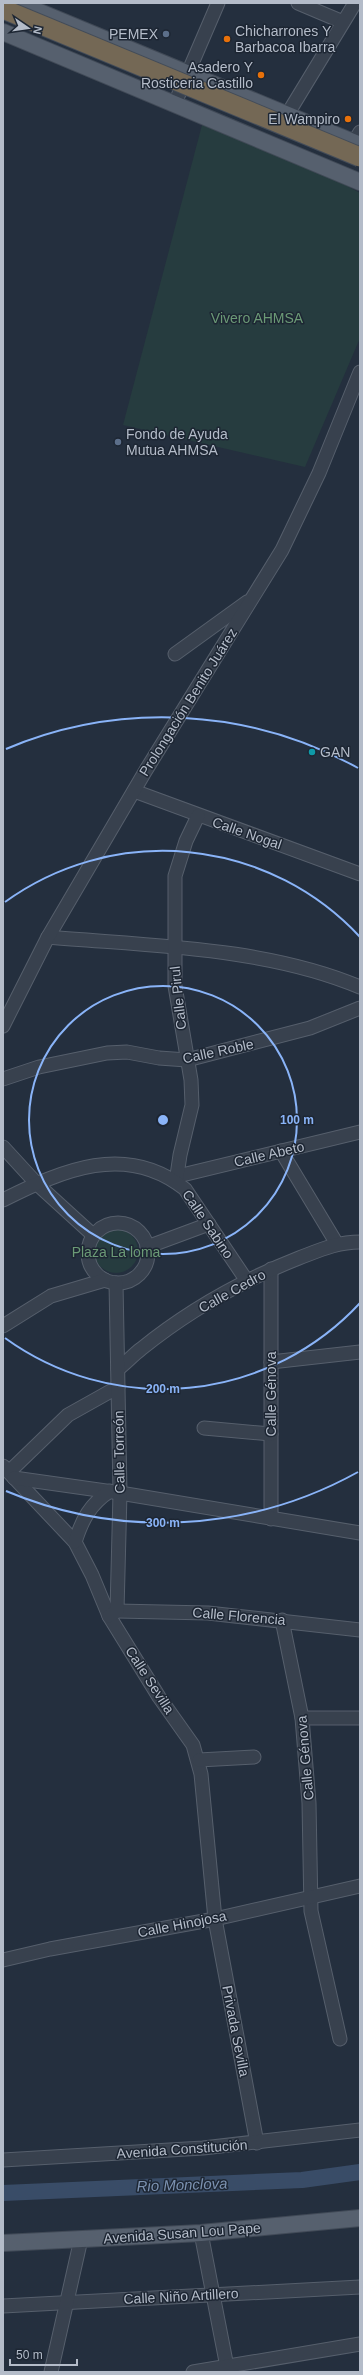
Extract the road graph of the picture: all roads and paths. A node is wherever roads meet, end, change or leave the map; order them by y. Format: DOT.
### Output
graph roads {
  1 [pos="18,3"];
  2 [pos="218,3"];
  3 [pos="298,3"];
  4 [pos="355,3"];
  5 [pos="3,9"];
  6 [pos="343,22"];
  7 [pos="3,23"];
  8 [pos="3,32"];
  9 [pos="188,74"];
  10 [pos="175,103"];
  11 [pos="287,115"];
  12 [pos="358,144"];
  13 [pos="360,170"];
  14 [pos="360,182"];
  15 [pos="360,372"];
  16 [pos="254,598"];
  17 [pos="175,654"];
  18 [pos="134,791"];
  19 [pos="198,816"];
  20 [pos="360,874"];
  21 [pos="48,937"];
  22 [pos="174,948"];
  23 [pos="360,987"];
  24 [pos="360,1008"];
  25 [pos="3,1026"];
  26 [pos="187,1060"];
  27 [pos="3,1079"];
  28 [pos="360,1132"];
  29 [pos="3,1147"];
  30 [pos="281,1152"];
  31 [pos="177,1179"];
  32 [pos="37,1184"];
  33 [pos="3,1200"];
  34 [pos="209,1224"];
  35 [pos="93,1235"];
  36 [pos="360,1242"];
  37 [pos="337,1244"];
  38 [pos="147,1247"];
  39 [pos="271,1269"];
  40 [pos="247,1281"];
  41 [pos="110,1282"];
  42 [pos="3,1326"];
  43 [pos="360,1352"];
  44 [pos="271,1362"];
  45 [pos="118,1369"];
  46 [pos="118,1387"];
  47 [pos="204,1428"];
  48 [pos="271,1434"];
  49 [pos="9,1472"];
  50 [pos="115,1492"];
  51 [pos="271,1518"];
  52 [pos="360,1534"];
  53 [pos="75,1542"];
  54 [pos="113,1614"];
  55 [pos="282,1620"];
  56 [pos="360,1630"];
  57 [pos="302,1718"];
  58 [pos="360,1718"];
  59 [pos="254,1756"];
  60 [pos="199,1760"];
  61 [pos="360,1886"];
  62 [pos="310,1898"];
  63 [pos="215,1919"];
  64 [pos="3,1960"];
  65 [pos="340,2038"];
  66 [pos="360,2130"];
  67 [pos="257,2143"];
  68 [pos="3,2160"];
  69 [pos="360,2218"];
  70 [pos="202,2233"];
  71 [pos="81,2240"];
  72 [pos="3,2243"];
  73 [pos="360,2287"];
  74 [pos="211,2294"];
  75 [pos="67,2303"];
  76 [pos="3,2306"];
  77 [pos="360,2344"];
  78 [pos="227,2369"];
  79 [pos="51,2372"];
  80 [pos="193,2372"];
  1 -- 9 [label="main road"];
  2 -- 9 [label="street"];
  3 -- 6 [label="street"];
  4 -- 6 [label="street"];
  5 -- 12 [label="highway, bridge"];
  6 -- 11 [label="street"];
  7 -- 13 [label="highway"];
  8 -- 10 [label="main road"];
  9 -- 10 [label="street"];
  9 -- 11 [label="main road"];
  10 -- 14 [label="main road"];
  11 -- 12 [label="main road"];
  15 -- 16 [label="street, Prolongación Benito Juárez"];
  16 -- 17 [label="street"];
  16 -- 18 [label="street, Prolongación Benito Juárez"];
  18 -- 19 [label="street, Calle Nogal"];
  18 -- 21 [label="street, Prolongación Benito Juárez"];
  19 -- 20 [label="street, Calle Nogal"];
  19 -- 22 [label="street, Calle Pirul"];
  21 -- 22 [label="street"];
  21 -- 25 [label="street, Prolongación Benito Juárez"];
  22 -- 23 [label="street"];
  22 -- 26 [label="street, Calle Pirul"];
  24 -- 26 [label="street, Calle Roble"];
  26 -- 27 [label="street, Calle Roble"];
  26 -- 31 [label="street, Calle Pirul"];
  28 -- 30 [label="street, Calle Abeto"];
  29 -- 32 [label="street"];
  30 -- 31 [label="street, Calle Abeto"];
  30 -- 37 [label="street"];
  31 -- 32 [label="street, Calle Sabino"];
  31 -- 34 [label="street, Calle Sabino"];
  32 -- 33 [label="street, Calle Sabino"];
  32 -- 35 [label="street"];
  34 -- 38 [label="street"];
  34 -- 40 [label="street, Calle Sabino"];
  35 -- 38 [label="street"];
  35 -- 41 [label="street"];
  36 -- 37 [label="street, Calle Cedro"];
  37 -- 39 [label="street, Calle Cedro"];
  38 -- 41 [label="street"];
  39 -- 40 [label="street, Calle Cedro"];
  39 -- 44 [label="street, Calle Génova"];
  40 -- 45 [label="street, Calle Cedro"];
  41 -- 42 [label="street"];
  41 -- 45 [label="street, Calle Torreón"];
  43 -- 44 [label="street"];
  44 -- 48 [label="street, Calle Génova"];
  45 -- 46 [label="street, Calle Torreón"];
  46 -- 49 [label="street"];
  46 -- 50 [label="street, Calle Torreón"];
  47 -- 48 [label="street"];
  48 -- 51 [label="street, Calle Génova"];
  49 -- 50 [label="street"];
  49 -- 53 [label="street, Calle Sevilla"];
  50 -- 51 [label="street"];
  50 -- 53 [label="street"];
  50 -- 54 [label="street, Calle Torreón"];
  51 -- 52 [label="street"];
  53 -- 54 [label="street, Calle Sevilla"];
  54 -- 55 [label="street, Calle Florencia"];
  54 -- 60 [label="street, Calle Sevilla"];
  55 -- 56 [label="street, Calle Florencia"];
  55 -- 57 [label="street, Calle Génova"];
  57 -- 58 [label="street"];
  57 -- 62 [label="street, Calle Génova"];
  59 -- 60 [label="street"];
  60 -- 63 [label="street, Calle Sevilla"];
  61 -- 62 [label="street, Calle Hinojosa"];
  62 -- 63 [label="street, Calle Hinojosa"];
  62 -- 65 [label="street, Calle Génova"];
  63 -- 64 [label="street, Calle Hinojosa"];
  63 -- 67 [label="street, Privada Sevilla"];
  66 -- 67 [label="street, Avenida Constitución"];
  67 -- 68 [label="street, Avenida Constitución"];
  69 -- 70 [label="main road, Avenida Susan Lou Pape"];
  70 -- 71 [label="main road, Avenida Susan Lou Pape"];
  70 -- 74 [label="street"];
  71 -- 72 [label="main road, Avenida Susan Lou Pape"];
  71 -- 75 [label="street"];
  73 -- 74 [label="street, Calle Niño Artillero"];
  74 -- 75 [label="street, Calle Niño Artillero"];
  74 -- 78 [label="street"];
  75 -- 76 [label="street, Calle Niño Artillero"];
  75 -- 79 [label="street"];
  77 -- 78 [label="street"];
  78 -- 80 [label="street"];
}
